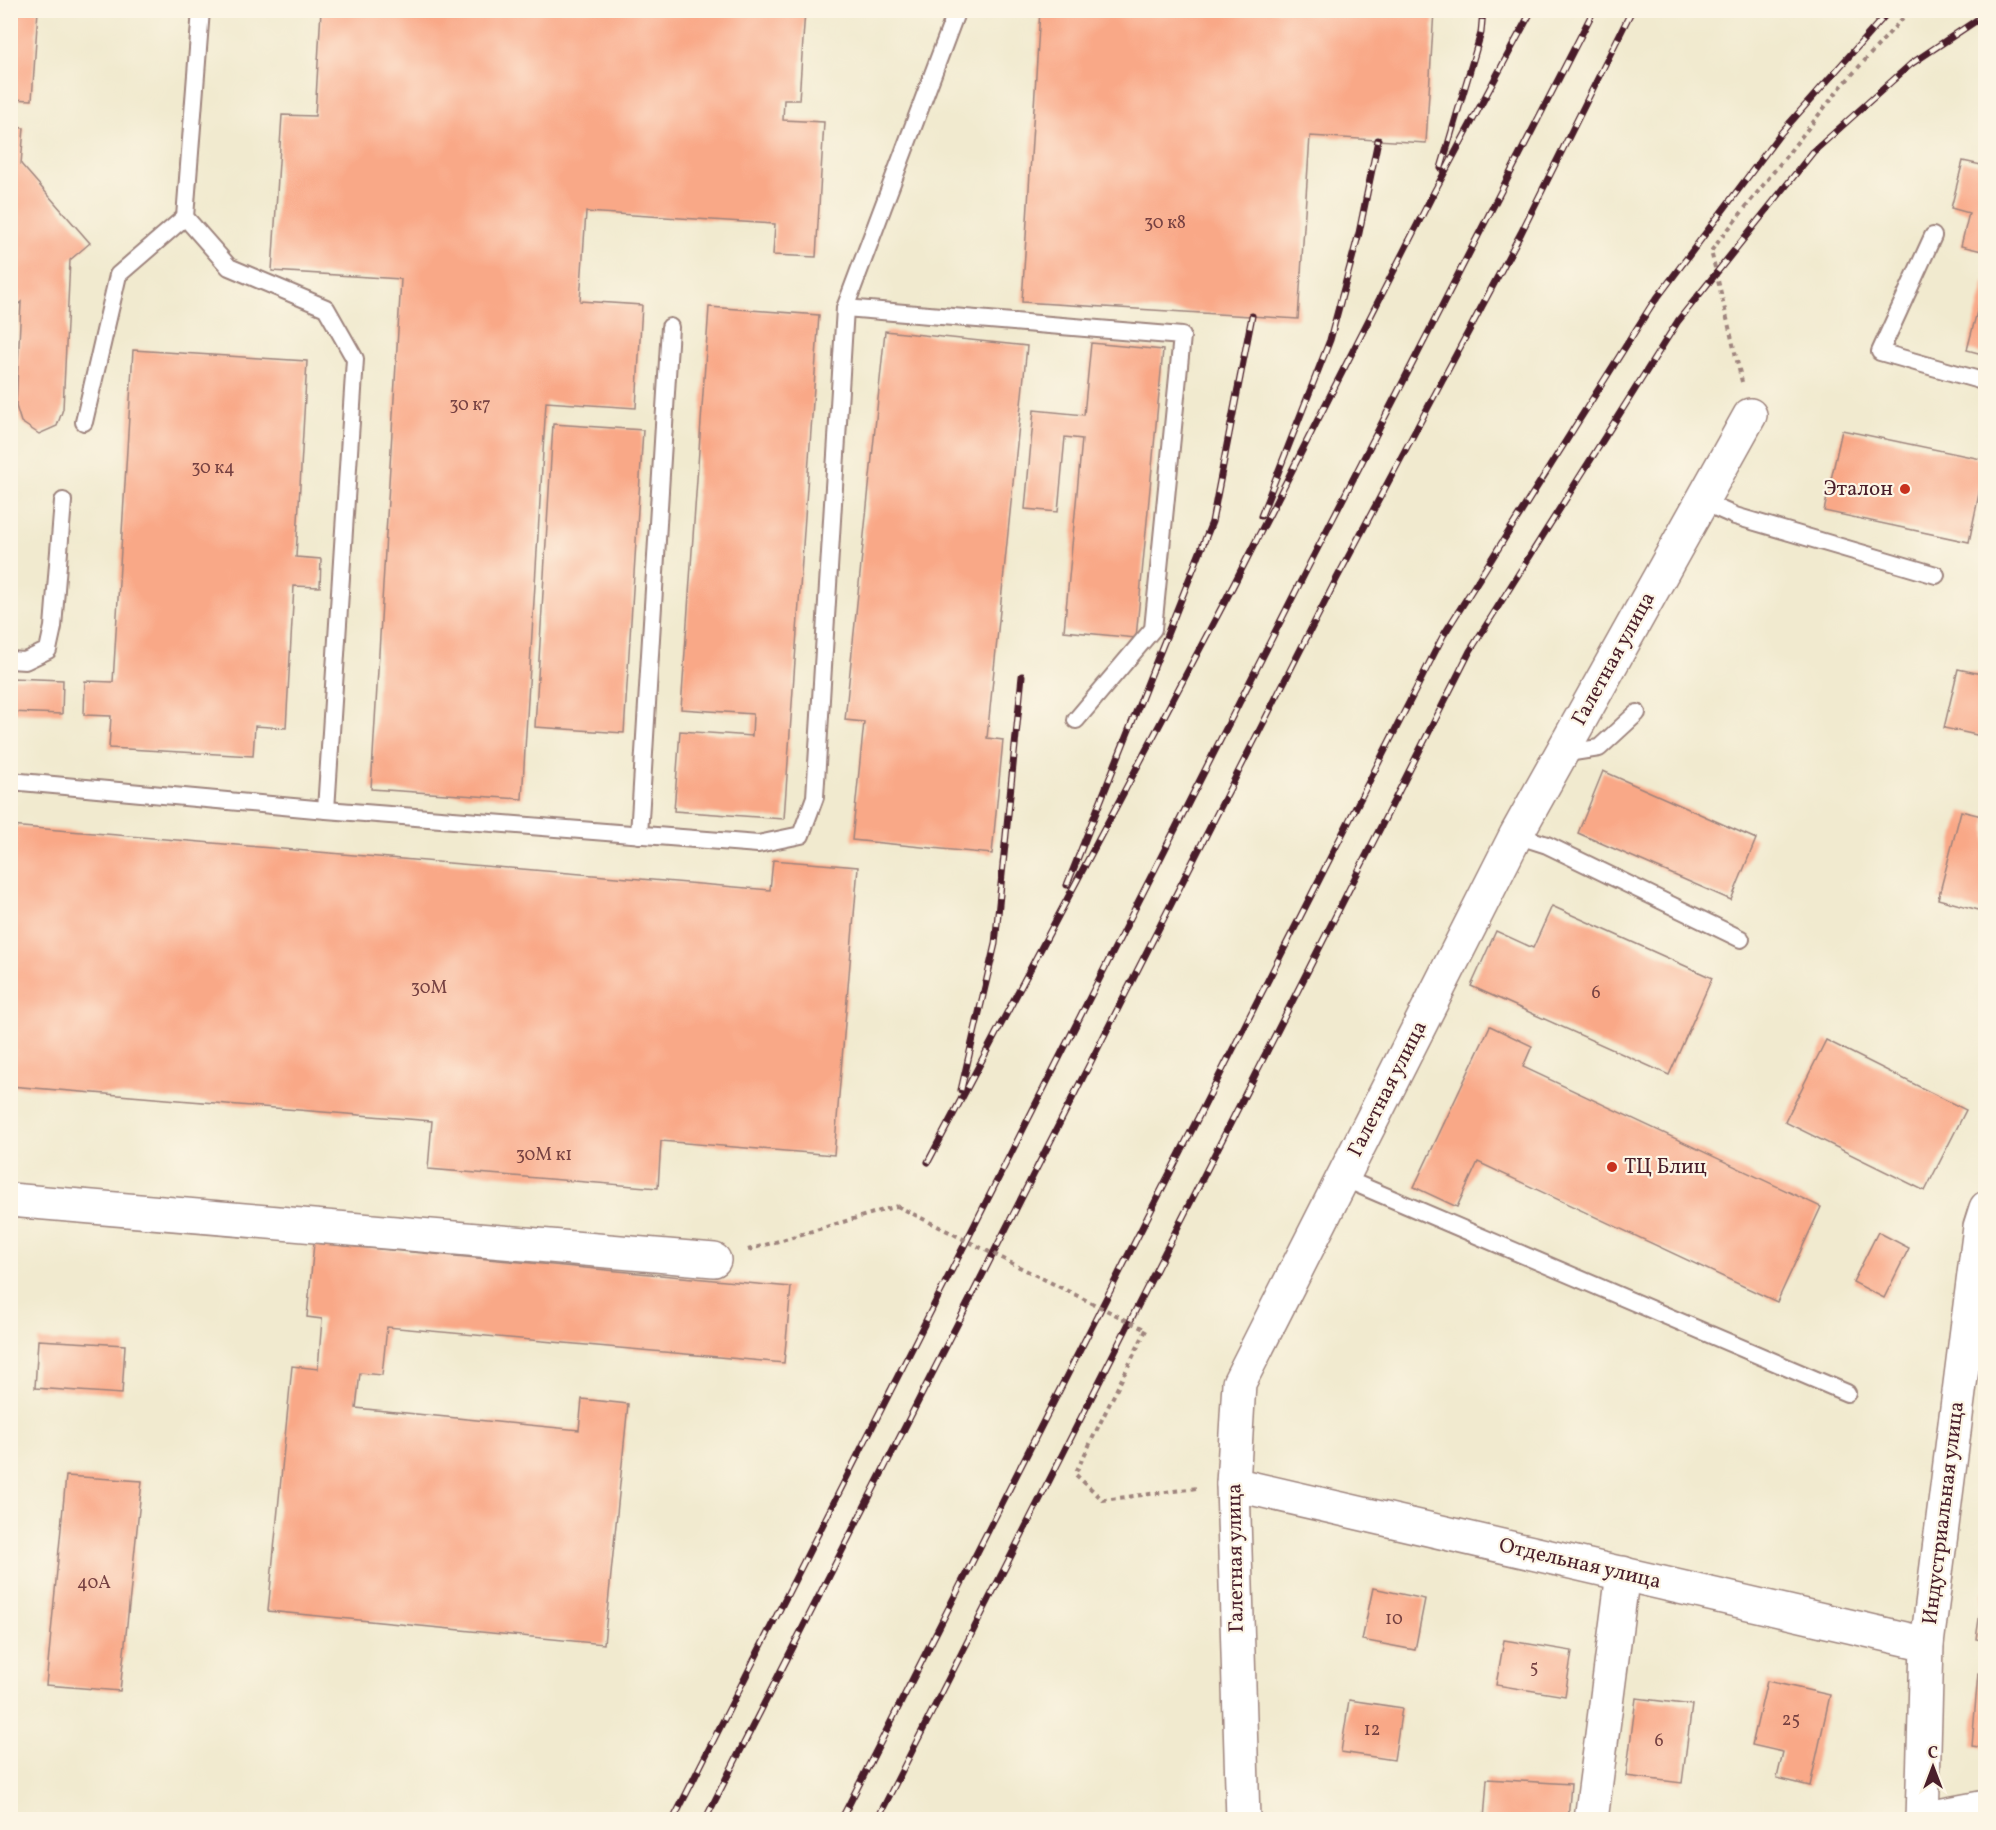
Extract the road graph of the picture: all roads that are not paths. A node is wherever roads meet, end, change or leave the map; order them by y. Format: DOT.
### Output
graph roads {
  1 [pos="201,10"];
  2 [pos="957,11"];
  3 [pos="185,217"];
  4 [pos="1934,236"];
  5 [pos="845,308"];
  6 [pos="669,327"];
  7 [pos="1986,382"];
  8 [pos="1750,415"];
  9 [pos="84,422"];
  10 [pos="63,501"];
  11 [pos="1701,501"];
  12 [pos="1936,575"];
  13 [pos="10,660"];
  14 [pos="1637,713"];
  15 [pos="1076,720"];
  16 [pos="1561,754"];
  17 [pos="10,781"];
  18 [pos="326,810"];
  19 [pos="639,835"];
  20 [pos="1516,835"];
  21 [pos="1741,939"];
  22 [pos="1343,1178"];
  23 [pos="10,1200"];
  24 [pos="1986,1208"];
  25 [pos="714,1260"];
  26 [pos="1976,1339"];
  27 [pos="1847,1393"];
  28 [pos="1233,1484"];
  29 [pos="1623,1574"];
  30 [pos="1927,1644"];
  31 [pos="1986,1807"];
  32 [pos="1922,1819"];
  33 [pos="1243,1820"];
  34 [pos="1591,1820"];
  1 -- 3 [label="lane"];
  2 -- 5 [label="lane"];
  3 -- 9 [label="lane"];
  3 -- 18 [label="lane"];
  4 -- 7 [label="lane"];
  5 -- 15 [label="lane"];
  5 -- 19 [label="lane"];
  6 -- 19 [label="lane"];
  8 -- 11 [label="street, Галетная улица"];
  10 -- 13 [label="lane"];
  11 -- 12 [label="lane"];
  11 -- 16 [label="street, Галетная улица"];
  14 -- 16 [label="lane"];
  16 -- 20 [label="street, Галетная улица"];
  17 -- 18 [label="lane"];
  18 -- 19 [label="lane"];
  20 -- 21 [label="lane"];
  20 -- 22 [label="street, Галетная улица"];
  22 -- 27 [label="lane"];
  22 -- 28 [label="street, Галетная улица"];
  23 -- 25 [label="street"];
  24 -- 26 [label="street, Индустриальная улица"];
  26 -- 30 [label="street, Индустриальная улица"];
  28 -- 29 [label="street, Отдельная улица"];
  28 -- 33 [label="street, Галетная улица"];
  29 -- 30 [label="street, Отдельная улица"];
  29 -- 34 [label="street"];
  30 -- 32 [label="street, Индустриальная улица"];
  31 -- 32 [label="street"];
}
